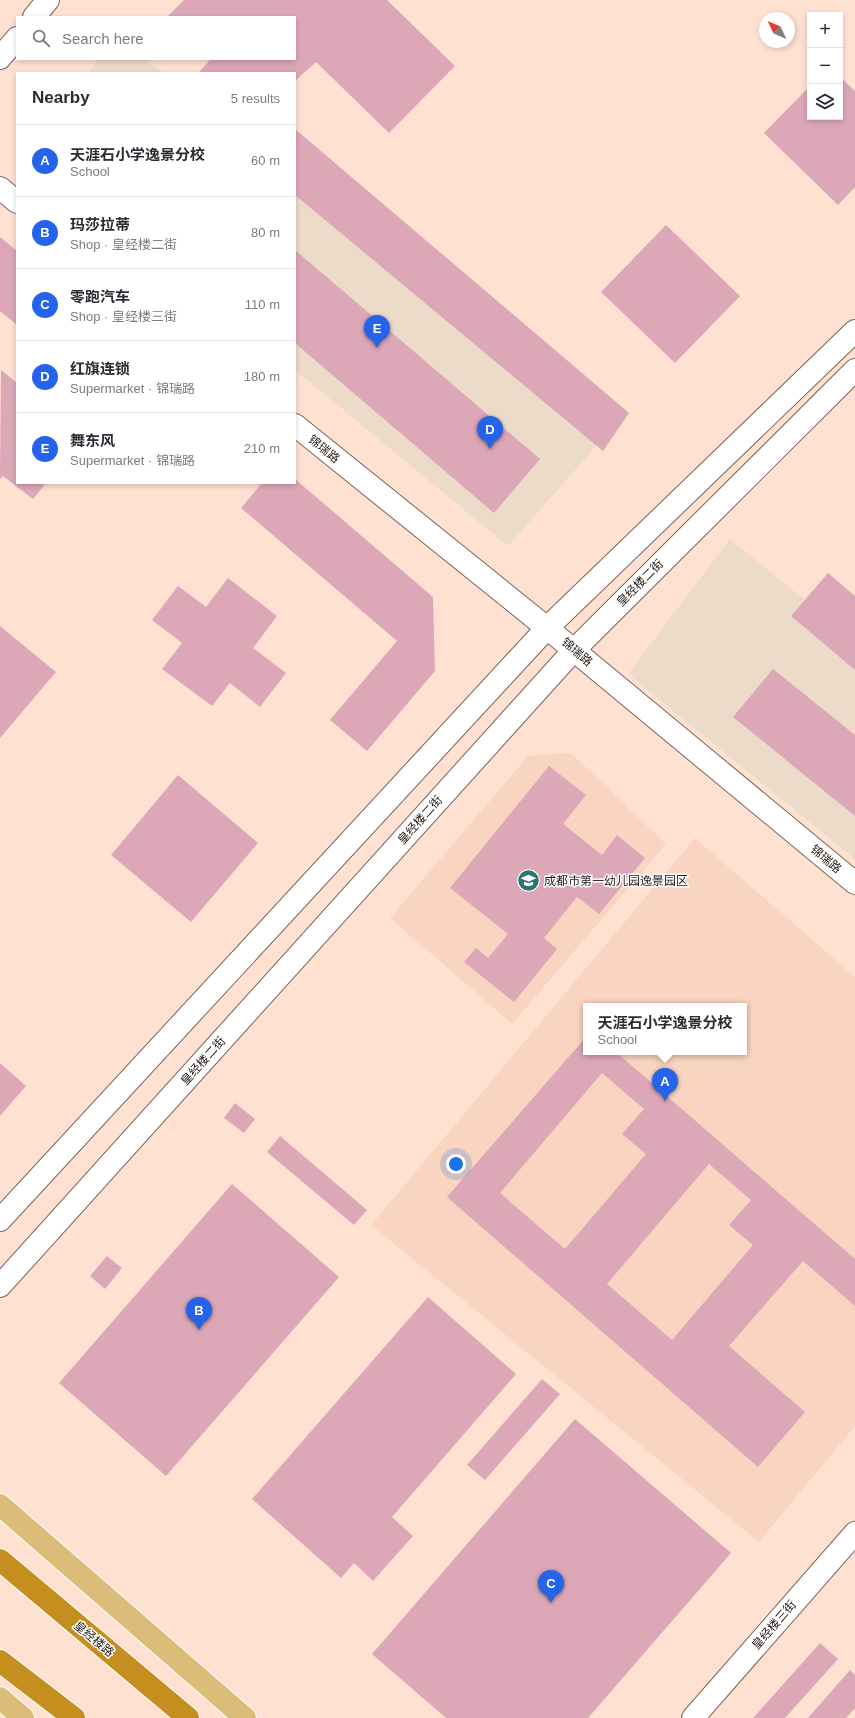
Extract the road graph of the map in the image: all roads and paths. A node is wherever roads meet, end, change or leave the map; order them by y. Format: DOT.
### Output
graph roads {
  1 [pos="48,0"];
  2 [pos="35,16"];
  3 [pos="16,39"];
  4 [pos="0,58"];
  5 [pos="0,188"];
  6 [pos="16,201"];
  7 [pos="855,331"];
  8 [pos="855,370"];
  9 [pos="296,426"];
  10 [pos="547,628"];
  11 [pos="574,650"];
  12 [pos="855,883"];
  13 [pos="0,1220"];
  14 [pos="0,1286"];
  15 [pos="0,1505"];
  16 [pos="855,1533"];
  17 [pos="0,1560"];
  18 [pos="0,1661"];
  19 [pos="0,1666"];
  20 [pos="0,1698"];
  21 [pos="23,1718"];
  22 [pos="48,1718"];
  23 [pos="74,1718"];
  24 [pos="188,1718"];
  25 [pos="245,1718"];
  26 [pos="693,1718"];
  1 -- 2 [label="street"];
  3 -- 4 [label="street"];
  5 -- 6 [label="street"];
  7 -- 10 [label="street"];
  8 -- 11 [label="street, 皇经楼二街"];
  9 -- 10 [label="street, 锦瑞路"];
  10 -- 11 [label="street, 锦瑞路"];
  10 -- 13 [label="street"];
  11 -- 12 [label="street, 锦瑞路"];
  11 -- 14 [label="street, 皇经楼二街"];
  15 -- 25 [label="main road"];
  16 -- 26 [label="street, 皇经楼三街"];
  17 -- 24 [label="highway, 皇经楼路"];
  18 -- 23 [label="highway"];
  19 -- 22 [label="highway"];
  20 -- 21 [label="main road"];
}
